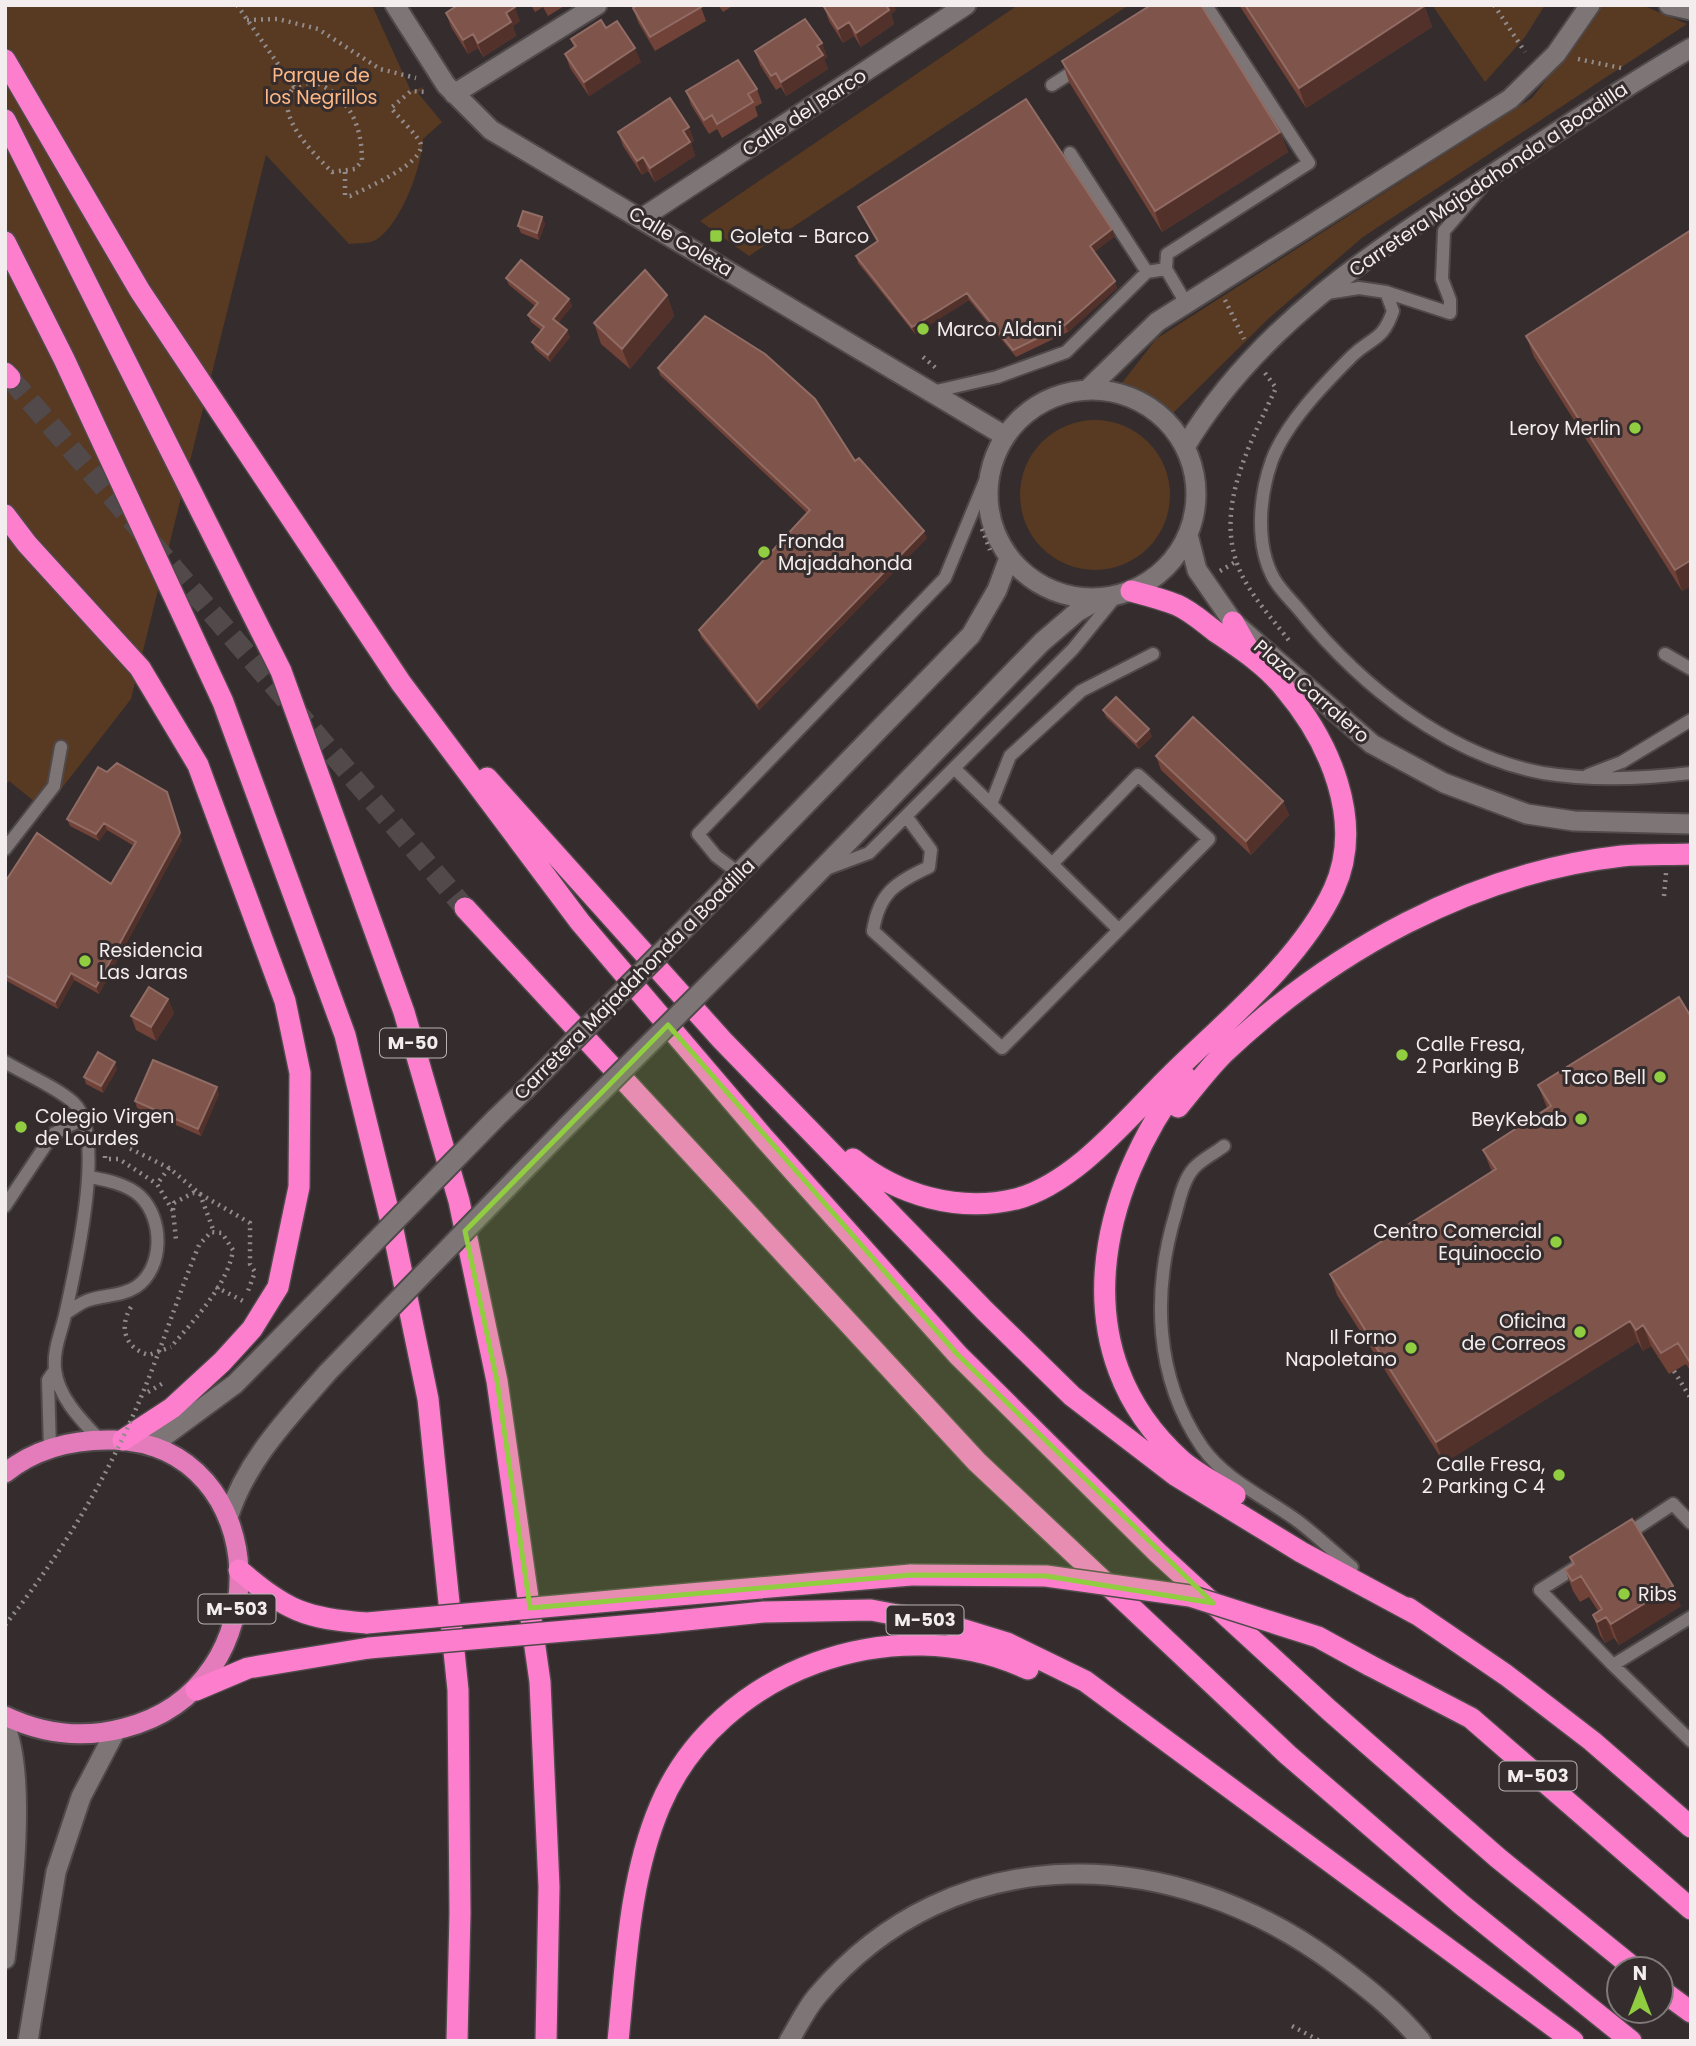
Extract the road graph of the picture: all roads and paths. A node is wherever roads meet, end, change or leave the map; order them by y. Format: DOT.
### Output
graph roads {
  1 [pos="237,5"];
  2 [pos="395,5"];
  3 [pos="597,5"];
  4 [pos="966,5"];
  5 [pos="1206,5"];
  6 [pos="1494,5"];
  7 [pos="1590,5"];
  8 [pos="1669,5"];
  9 [pos="1691,10"];
  10 [pos="247,20"];
  11 [pos="1691,48"];
  12 [pos="1525,52"];
  13 [pos="1556,54"];
  14 [pos="1096,56"];
  15 [pos="5,60"];
  16 [pos="416,78"];
  17 [pos="1637,79"];
  18 [pos="1052,85"];
  19 [pos="294,86"];
  20 [pos="426,92"];
  21 [pos="453,94"];
  22 [pos="5,120"];
  23 [pos="1070,153"];
  24 [pos="345,172"];
  25 [pos="1493,174"];
  26 [pos="642,218"];
  27 [pos="5,242"];
  28 [pos="1166,269"];
  29 [pos="1147,272"];
  30 [pos="1217,283"];
  31 [pos="1386,292"];
  32 [pos="1320,294"];
  33 [pos="1186,303"];
  34 [pos="1252,355"];
  35 [pos="923,357"];
  36 [pos="943,375"];
  37 [pos="1087,390"];
  38 [pos="932,392"];
  39 [pos="1005,436"];
  40 [pos="1185,447"];
  41 [pos="990,469"];
  42 [pos="5,515"];
  43 [pos="1188,535"];
  44 [pos="1009,558"];
  45 [pos="1117,594"];
  46 [pos="1233,622"];
  47 [pos="1295,649"];
  48 [pos="1153,654"];
  49 [pos="1665,654"];
  50 [pos="1253,657"];
  51 [pos="1691,669"];
  52 [pos="401,683"];
  53 [pos="1691,720"];
  54 [pos="61,747"];
  55 [pos="954,768"];
  56 [pos="1691,774"];
  57 [pos="1581,777"];
  58 [pos="991,804"];
  59 [pos="906,816"];
  60 [pos="1691,824"];
  61 [pos="5,849"];
  62 [pos="1691,854"];
  63 [pos="1668,855"];
  64 [pos="1052,864"];
  65 [pos="819,872"];
  66 [pos="740,874"];
  67 [pos="1664,896"];
  68 [pos="465,908"];
  69 [pos="1119,930"];
  70 [pos="1229,1019"];
  71 [pos="722,1040"];
  72 [pos="5,1062"];
  73 [pos="83,1119"];
  74 [pos="1224,1146"];
  75 [pos="1132,1161"];
  76 [pos="90,1177"];
  77 [pos="157,1184"];
  78 [pos="200,1194"];
  79 [pos="5,1206"];
  80 [pos="173,1211"];
  81 [pos="214,1232"];
  82 [pos="216,1287"];
  83 [pos="240,1300"];
  84 [pos="239,1308"];
  85 [pos="129,1309"];
  86 [pos="66,1313"];
  87 [pos="55,1370"];
  88 [pos="1674,1371"];
  89 [pos="168,1381"];
  90 [pos="148,1392"];
  91 [pos="1691,1399"];
  92 [pos="100,1440"];
  93 [pos="124,1440"];
  94 [pos="151,1446"];
  95 [pos="50,1449"];
  96 [pos="8,1468"];
  97 [pos="229,1518"];
  98 [pos="1691,1523"];
  99 [pos="1618,1540"];
  100 [pos="1584,1561"];
  101 [pos="1352,1567"];
  102 [pos="239,1570"];
  103 [pos="1418,1615"];
  104 [pos="1691,1617"];
  105 [pos="5,1625"];
  106 [pos="1612,1665"];
  107 [pos="196,1690"];
  108 [pos="5,1716"];
  109 [pos="5,1726"];
  110 [pos="116,1730"];
  111 [pos="1164,1739"];
  112 [pos="1691,1741"];
  113 [pos="1691,1827"];
  114 [pos="1691,1909"];
  115 [pos="1618,1955"];
  116 [pos="5,1959"];
  117 [pos="1675,2000"];
  118 [pos="1691,2012"];
  119 [pos="1292,2026"];
  120 [pos="27,2041"];
  121 [pos="457,2041"];
  122 [pos="546,2041"];
  123 [pos="618,2041"];
  124 [pos="789,2041"];
  125 [pos="1320,2041"];
  126 [pos="1421,2041"];
  127 [pos="1573,2041"];
  128 [pos="1631,2041"];
  1 -- 10 [label="path"];
  2 -- 21 [label="street, Calle Goleta"];
  3 -- 21 [label="street"];
  4 -- 26 [label="street, Calle del Barco"];
  5 -- 28 [label="lane"];
  6 -- 12 [label="path"];
  7 -- 13 [label="street"];
  8 -- 9 [label="street"];
  10 -- 16 [label="path"];
  10 -- 19 [label="path"];
  11 -- 17 [label="street, Carretera Majadahonda a Boadilla"];
  13 -- 17 [label="path"];
  13 -- 30 [label="street"];
  14 -- 18 [label="lane"];
  15 -- 52 [label="highway"];
  17 -- 25 [label="street, Carretera Majadahonda a Boadilla"];
  19 -- 24 [label="path"];
  19 -- 24 [label="path"];
  20 -- 24 [label="path"];
  21 -- 26 [label="street, Calle Goleta"];
  22 -- 122 [label="highway, M-50"];
  23 -- 29 [label="lane"];
  25 -- 31 [label="lane"];
  25 -- 32 [label="street, Carretera Majadahonda a Boadilla"];
  26 -- 38 [label="street, Calle Goleta"];
  27 -- 121 [label="highway, M-50"];
  28 -- 29 [label="lane"];
  28 -- 33 [label="lane"];
  29 -- 38 [label="lane"];
  30 -- 33 [label="street"];
  30 -- 34 [label="path"];
  31 -- 32 [label="lane"];
  31 -- 57 [label="lane"];
  32 -- 34 [label="street, Carretera Majadahonda a Boadilla"];
  33 -- 37 [label="street"];
  34 -- 40 [label="street, Carretera Majadahonda a Boadilla"];
  34 -- 47 [label="path"];
  35 -- 36 [label="path"];
  37 -- 39 [label="street"];
  37 -- 40 [label="street"];
  38 -- 39 [label="street, Calle Goleta"];
  39 -- 41 [label="street"];
  40 -- 43 [label="street"];
  41 -- 44 [label="street"];
  41 -- 66 [label="lane"];
  42 -- 93 [label="highway"];
  43 -- 45 [label="street"];
  43 -- 46 [label="street, Plaza Carralero"];
  44 -- 45 [label="street"];
  44 -- 66 [label="street, Carretera Majadahonda a Boadilla"];
  45 -- 50 [label="highway"];
  45 -- 55 [label="lane"];
  45 -- 65 [label="street"];
  46 -- 50 [label="highway"];
  46 -- 60 [label="street, Plaza Carralero"];
  48 -- 58 [label="lane"];
  49 -- 51 [label="lane"];
  50 -- 70 [label="highway"];
  52 -- 71 [label="highway"];
  52 -- 115 [label="highway"];
  53 -- 57 [label="lane"];
  54 -- 61 [label="lane"];
  55 -- 58 [label="lane"];
  55 -- 59 [label="lane"];
  56 -- 57 [label="lane"];
  58 -- 64 [label="lane"];
  59 -- 65 [label="lane"];
  59 -- 69 [label="lane"];
  62 -- 63 [label="highway"];
  63 -- 67 [label="path"];
  63 -- 75 [label="highway"];
  64 -- 69 [label="lane"];
  64 -- 69 [label="lane"];
  65 -- 97 [label="street, bridge"];
  66 -- 94 [label="street, Carretera Majadahonda a Boadilla, bridge"];
  68 -- 128 [label="highway"];
  70 -- 71 [label="highway"];
  70 -- 75 [label="highway"];
  71 -- 103 [label="highway"];
  72 -- 73 [label="lane"];
  73 -- 76 [label="lane"];
  73 -- 79 [label="lane"];
  74 -- 101 [label="lane"];
  75 -- 101 [label="highway"];
  76 -- 86 [label="lane"];
  76 -- 86 [label="lane"];
  77 -- 78 [label="path"];
  78 -- 80 [label="path"];
  78 -- 81 [label="path"];
  78 -- 84 [label="path"];
  81 -- 82 [label="path, bridge"];
  81 -- 105 [label="path, bridge"];
  82 -- 83 [label="path"];
  82 -- 85 [label="path, bridge"];
  86 -- 87 [label="lane"];
  87 -- 92 [label="lane"];
  87 -- 95 [label="lane"];
  88 -- 91 [label="path"];
  89 -- 90 [label="path"];
  92 -- 93 [label="highway, M-503"];
  92 -- 95 [label="highway, M-503"];
  93 -- 94 [label="highway, M-503"];
  94 -- 97 [label="highway, M-503"];
  95 -- 96 [label="highway, M-503"];
  97 -- 102 [label="highway, M-503"];
  98 -- 99 [label="lane"];
  100 -- 106 [label="lane"];
  101 -- 103 [label="highway"];
  102 -- 107 [label="highway, M-503"];
  102 -- 114 [label="highway, M-503, bridge"];
  103 -- 113 [label="highway"];
  104 -- 106 [label="lane"];
  106 -- 112 [label="lane"];
  107 -- 110 [label="highway, M-503"];
  107 -- 111 [label="highway, M-503, bridge"];
  108 -- 110 [label="highway, M-503"];
  109 -- 116 [label="street"];
  110 -- 120 [label="street"];
  111 -- 123 [label="highway"];
  111 -- 127 [label="highway, M-503"];
  117 -- 118 [label="highway"];
  119 -- 125 [label="path"];
  124 -- 126 [label="street"];
}
